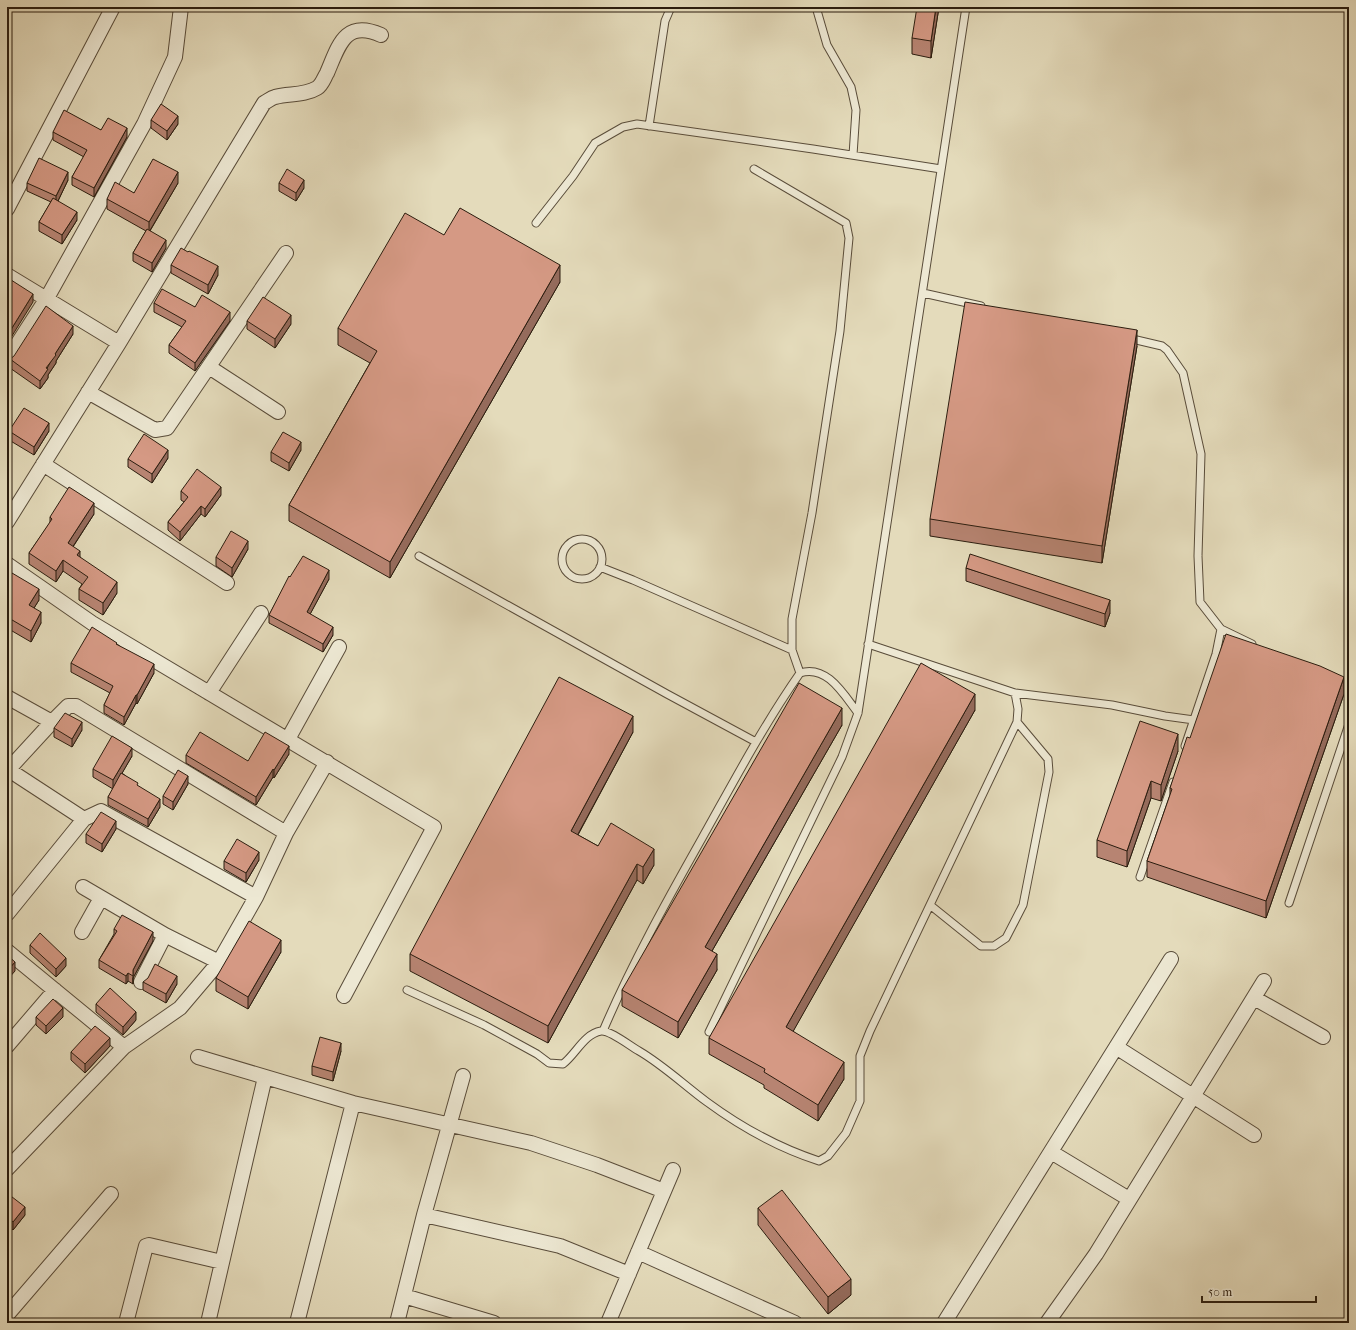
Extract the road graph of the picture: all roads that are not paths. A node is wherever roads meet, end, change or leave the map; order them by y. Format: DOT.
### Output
graph roads {
  1 [pos="113,7"];
  2 [pos="181,7"];
  3 [pos="671,7"];
  4 [pos="816,7"];
  5 [pos="966,7"];
  6 [pos="381,36"];
  7 [pos="649,126"];
  8 [pos="853,155"];
  9 [pos="941,169"];
  10 [pos="754,170"];
  11 [pos="7,209"];
  12 [pos="536,223"];
  13 [pos="286,253"];
  14 [pos="7,275"];
  15 [pos="922,293"];
  16 [pos="47,298"];
  17 [pos="992,308"];
  18 [pos="1123,337"];
  19 [pos="119,343"];
  20 [pos="7,360"];
  21 [pos="208,367"];
  22 [pos="88,392"];
  23 [pos="278,412"];
  24 [pos="43,464"];
  25 [pos="7,522"];
  26 [pos="419,556"];
  27 [pos="7,564"];
  28 [pos="600,568"];
  29 [pos="227,583"];
  30 [pos="261,613"];
  31 [pos="1221,629"];
  32 [pos="868,644"];
  33 [pos="1256,646"];
  34 [pos="339,647"];
  35 [pos="792,650"];
  36 [pos="800,672"];
  37 [pos="1327,680"];
  38 [pos="1349,691"];
  39 [pos="209,693"];
  40 [pos="1015,693"];
  41 [pos="7,697"];
  42 [pos="858,713"];
  43 [pos="1194,720"];
  44 [pos="52,722"];
  45 [pos="1017,722"];
  46 [pos="1349,724"];
  47 [pos="288,739"];
  48 [pos="756,742"];
  49 [pos="1181,757"];
  50 [pos="327,762"];
  51 [pos="8,770"];
  52 [pos="1176,772"];
  53 [pos="84,819"];
  54 [pos="286,833"];
  55 [pos="1140,877"];
  56 [pos="83,887"];
  57 [pos="256,897"];
  58 [pos="101,898"];
  59 [pos="1289,903"];
  60 [pos="930,905"];
  61 [pos="7,914"];
  62 [pos="82,932"];
  63 [pos="165,935"];
  64 [pos="7,951"];
  65 [pos="1172,959"];
  66 [pos="219,962"];
  67 [pos="1264,981"];
  68 [pos="141,982"];
  69 [pos="56,990"];
  70 [pos="407,990"];
  71 [pos="344,996"];
  72 [pos="1254,998"];
  73 [pos="602,1031"];
  74 [pos="709,1032"];
  75 [pos="1323,1037"];
  76 [pos="7,1046"];
  77 [pos="124,1047"];
  78 [pos="1116,1047"];
  79 [pos="198,1057"];
  80 [pos="463,1076"];
  81 [pos="265,1077"];
  82 [pos="1192,1096"];
  83 [pos="353,1103"];
  84 [pos="450,1124"];
  85 [pos="1254,1135"];
  86 [pos="1051,1152"];
  87 [pos="7,1169"];
  88 [pos="673,1170"];
  89 [pos="664,1191"];
  90 [pos="111,1194"];
  91 [pos="1129,1200"];
  92 [pos="424,1215"];
  93 [pos="638,1252"];
  94 [pos="222,1262"];
  95 [pos="629,1274"];
  96 [pos="404,1296"];
  97 [pos="7,1315"];
  98 [pos="126,1323"];
  99 [pos="208,1323"];
  100 [pos="297,1323"];
  101 [pos="397,1323"];
  102 [pos="494,1323"];
  103 [pos="608,1323"];
  104 [pos="795,1323"];
  105 [pos="944,1323"];
  106 [pos="1047,1323"];
  1 -- 11 [label="street"];
  2 -- 16 [label="street"];
  3 -- 7 [label="lane"];
  4 -- 8 [label="lane"];
  5 -- 9 [label="lane"];
  6 -- 19 [label="street"];
  7 -- 8 [label="lane"];
  7 -- 12 [label="lane"];
  8 -- 9 [label="lane"];
  9 -- 15 [label="lane"];
  10 -- 35 [label="lane"];
  13 -- 21 [label="street"];
  14 -- 16 [label="street"];
  15 -- 17 [label="lane"];
  15 -- 32 [label="lane"];
  16 -- 19 [label="street"];
  16 -- 20 [label="street"];
  18 -- 31 [label="lane"];
  19 -- 22 [label="street"];
  21 -- 22 [label="street"];
  21 -- 23 [label="street"];
  22 -- 24 [label="street"];
  24 -- 25 [label="street"];
  24 -- 29 [label="street"];
  26 -- 48 [label="lane"];
  27 -- 39 [label="street"];
  28 -- 28 [label="lane"];
  28 -- 35 [label="lane"];
  30 -- 39 [label="street"];
  31 -- 33 [label="lane"];
  31 -- 43 [label="lane"];
  32 -- 40 [label="lane"];
  32 -- 42 [label="lane"];
  34 -- 47 [label="street"];
  35 -- 36 [label="lane"];
  36 -- 42 [label="lane"];
  36 -- 48 [label="lane"];
  37 -- 38 [label="lane"];
  39 -- 47 [label="street"];
  40 -- 43 [label="lane"];
  40 -- 45 [label="lane"];
  41 -- 44 [label="street"];
  42 -- 74 [label="lane"];
  43 -- 49 [label="lane"];
  44 -- 51 [label="street"];
  44 -- 54 [label="street"];
  45 -- 60 [label="lane"];
  45 -- 60 [label="lane"];
  46 -- 59 [label="lane"];
  47 -- 50 [label="street"];
  48 -- 73 [label="lane"];
  50 -- 54 [label="street"];
  50 -- 71 [label="street"];
  51 -- 53 [label="street"];
  52 -- 55 [label="lane"];
  53 -- 57 [label="street"];
  53 -- 61 [label="street"];
  54 -- 57 [label="street"];
  56 -- 58 [label="street"];
  57 -- 66 [label="street"];
  58 -- 62 [label="street"];
  58 -- 63 [label="street"];
  60 -- 73 [label="lane"];
  63 -- 66 [label="street"];
  63 -- 68 [label="street"];
  64 -- 69 [label="street"];
  65 -- 78 [label="street"];
  66 -- 77 [label="street"];
  67 -- 72 [label="street"];
  69 -- 76 [label="street"];
  69 -- 77 [label="street"];
  70 -- 73 [label="lane"];
  72 -- 75 [label="street"];
  72 -- 82 [label="street"];
  77 -- 87 [label="street"];
  78 -- 82 [label="street"];
  78 -- 86 [label="street"];
  79 -- 81 [label="street"];
  80 -- 84 [label="street"];
  81 -- 83 [label="street"];
  81 -- 94 [label="street"];
  82 -- 85 [label="street"];
  82 -- 91 [label="street"];
  83 -- 84 [label="street"];
  83 -- 100 [label="street"];
  84 -- 89 [label="street"];
  84 -- 92 [label="street"];
  86 -- 91 [label="street"];
  86 -- 105 [label="street"];
  88 -- 89 [label="street"];
  89 -- 93 [label="street"];
  90 -- 97 [label="street"];
  91 -- 106 [label="street"];
  92 -- 95 [label="street"];
  92 -- 96 [label="street"];
  93 -- 95 [label="street"];
  93 -- 104 [label="street"];
  94 -- 98 [label="street"];
  94 -- 99 [label="street"];
  95 -- 103 [label="street"];
  96 -- 101 [label="street"];
  96 -- 102 [label="street"];
}
